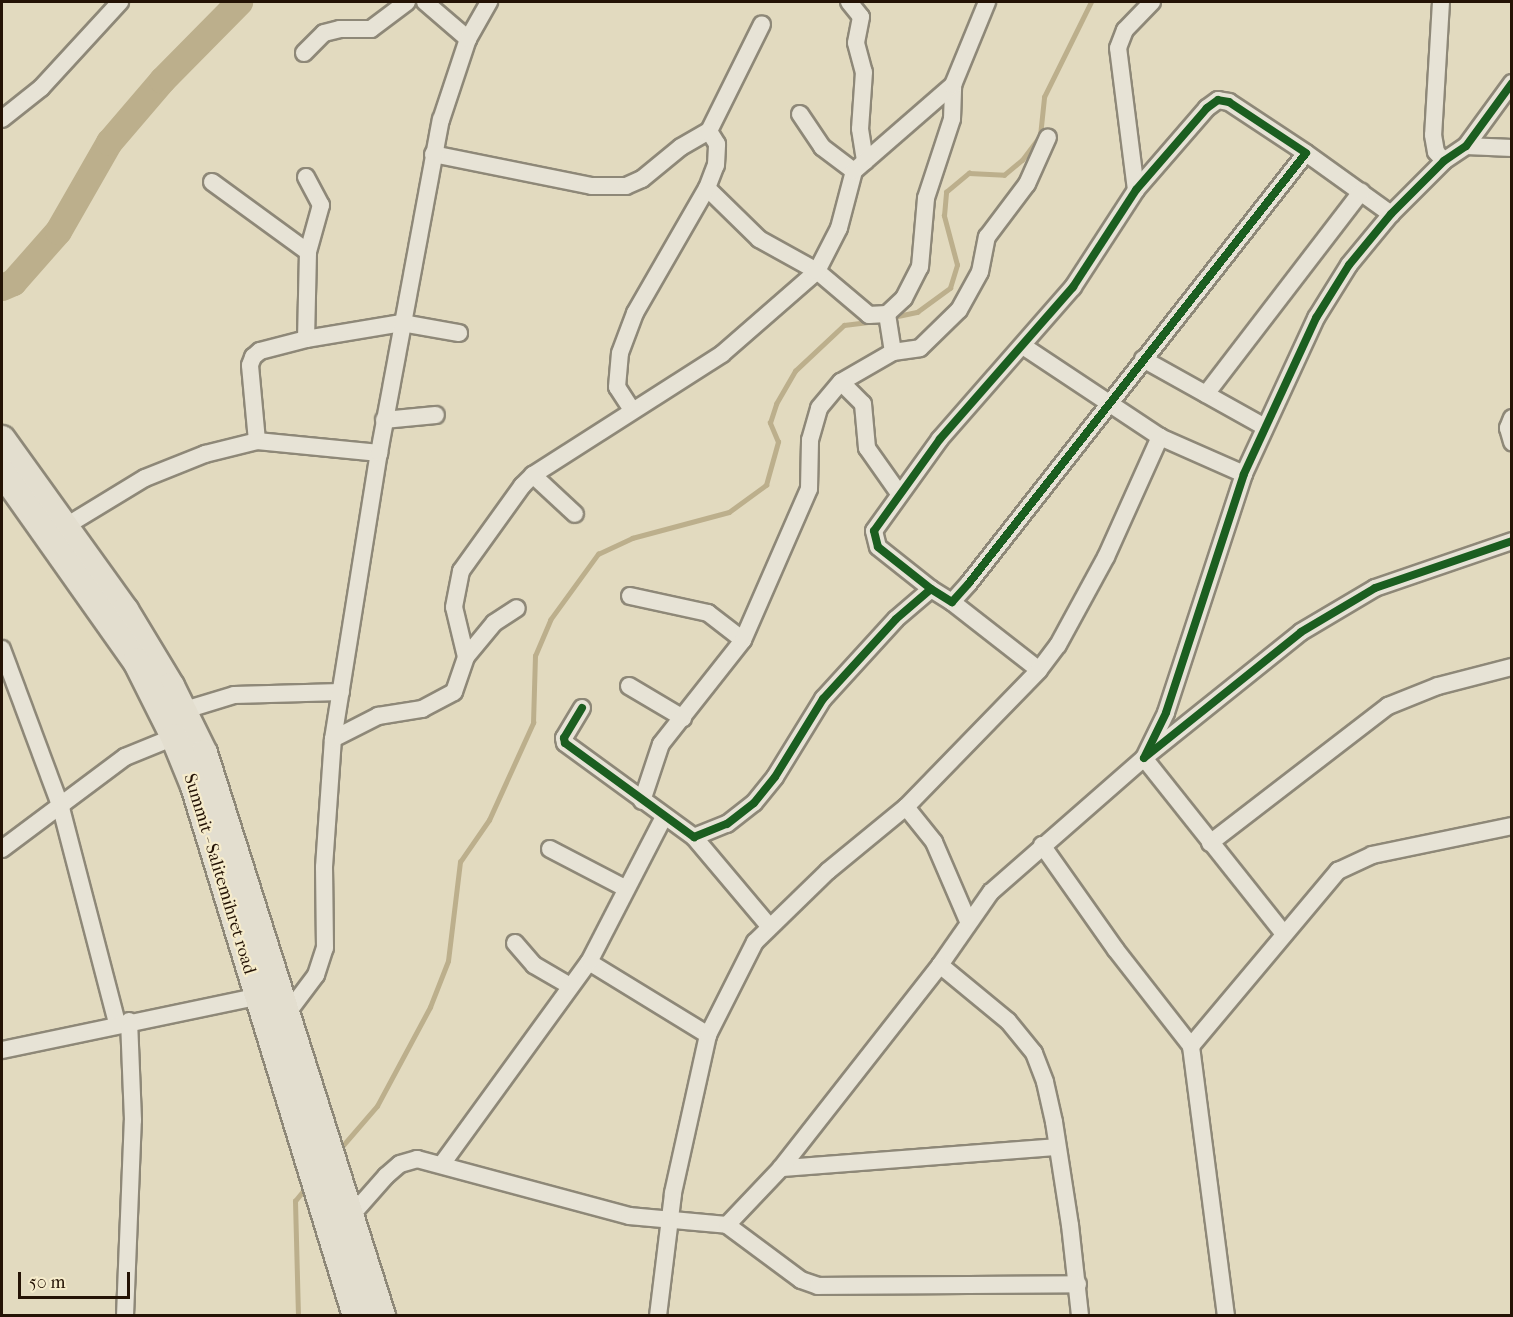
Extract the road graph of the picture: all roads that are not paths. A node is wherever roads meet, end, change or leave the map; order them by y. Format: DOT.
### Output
graph roads {
  1 [pos="120,2"];
  2 [pos="407,2"];
  3 [pos="425,2"];
  4 [pos="489,2"];
  5 [pos="849,2"];
  6 [pos="987,2"];
  7 [pos="1152,2"];
  8 [pos="1441,2"];
  9 [pos="762,24"];
  10 [pos="468,39"];
  11 [pos="304,53"];
  12 [pos="1512,83"];
  13 [pos="953,85"];
  14 [pos="800,114"];
  15 [pos="2,119"];
  16 [pos="709,131"];
  17 [pos="1048,137"];
  18 [pos="1466,146"];
  19 [pos="1512,148"];
  20 [pos="1306,153"];
  21 [pos="433,154"];
  22 [pos="1444,161"];
  23 [pos="860,167"];
  24 [pos="306,177"];
  25 [pos="212,182"];
  26 [pos="707,188"];
  27 [pos="1136,190"];
  28 [pos="1361,192"];
  29 [pos="1391,214"];
  30 [pos="308,252"];
  31 [pos="817,271"];
  32 [pos="887,314"];
  33 [pos="402,323"];
  34 [pos="459,333"];
  35 [pos="306,339"];
  36 [pos="1023,346"];
  37 [pos="893,352"];
  38 [pos="1143,359"];
  39 [pos="841,382"];
  40 [pos="1206,394"];
  41 [pos="1109,405"];
  42 [pos="632,410"];
  43 [pos="436,415"];
  44 [pos="1512,418"];
  45 [pos="384,420"];
  46 [pos="1263,426"];
  47 [pos="1160,437"];
  48 [pos="2,439"];
  49 [pos="257,441"];
  50 [pos="1512,442"];
  51 [pos="379,453"];
  52 [pos="2,472"];
  53 [pos="533,474"];
  54 [pos="1244,474"];
  55 [pos="898,492"];
  56 [pos="575,514"];
  57 [pos="66,526"];
  58 [pos="1512,542"];
  59 [pos="932,589"];
  60 [pos="630,596"];
  61 [pos="952,602"];
  62 [pos="517,608"];
  63 [pos="743,640"];
  64 [pos="2,649"];
  65 [pos="466,657"];
  66 [pos="1512,667"];
  67 [pos="1039,670"];
  68 [pos="629,686"];
  69 [pos="340,692"];
  70 [pos="582,708"];
  71 [pos="185,710"];
  72 [pos="683,718"];
  73 [pos="174,736"];
  74 [pos="333,739"];
  75 [pos="1144,758"];
  76 [pos="642,801"];
  77 [pos="906,807"];
  78 [pos="62,808"];
  79 [pos="664,817"];
  80 [pos="1512,826"];
  81 [pos="694,837"];
  82 [pos="1210,843"];
  83 [pos="1042,845"];
  84 [pos="2,849"];
  85 [pos="550,849"];
  86 [pos="624,888"];
  87 [pos="245,917"];
  88 [pos="968,921"];
  89 [pos="768,925"];
  90 [pos="1284,934"];
  91 [pos="515,943"];
  92 [pos="589,962"];
  93 [pos="940,965"];
  94 [pos="570,986"];
  95 [pos="256,997"];
  96 [pos="286,1015"];
  97 [pos="123,1022"];
  98 [pos="708,1035"];
  99 [pos="1191,1046"];
  100 [pos="2,1050"];
  101 [pos="315,1146"];
  102 [pos="1057,1147"];
  103 [pos="442,1164"];
  104 [pos="781,1168"];
  105 [pos="337,1217"];
  106 [pos="672,1221"];
  107 [pos="728,1225"];
  108 [pos="1078,1284"];
  109 [pos="125,1316"];
  110 [pos="356,1316"];
  111 [pos="381,1316"];
  112 [pos="658,1316"];
  113 [pos="1080,1316"];
  114 [pos="1226,1316"];
  1 -- 15 [label="street"];
  2 -- 11 [label="street"];
  3 -- 10 [label="street"];
  4 -- 10 [label="street"];
  5 -- 23 [label="street"];
  6 -- 13 [label="street"];
  7 -- 27 [label="street"];
  8 -- 22 [label="street"];
  9 -- 16 [label="street"];
  10 -- 21 [label="street"];
  12 -- 18 [label="street"];
  13 -- 23 [label="street"];
  13 -- 32 [label="street"];
  14 -- 23 [label="street"];
  16 -- 21 [label="street"];
  16 -- 26 [label="street"];
  17 -- 37 [label="street"];
  18 -- 19 [label="street"];
  18 -- 22 [label="street"];
  20 -- 27 [label="street"];
  20 -- 28 [label="street"];
  20 -- 38 [label="street"];
  21 -- 33 [label="street"];
  22 -- 29 [label="street"];
  23 -- 31 [label="street"];
  24 -- 30 [label="street"];
  25 -- 30 [label="street"];
  26 -- 31 [label="street"];
  26 -- 42 [label="street"];
  27 -- 36 [label="street"];
  28 -- 29 [label="street"];
  28 -- 40 [label="street"];
  29 -- 46 [label="street"];
  30 -- 35 [label="street"];
  31 -- 32 [label="street"];
  31 -- 42 [label="street"];
  32 -- 37 [label="street"];
  33 -- 34 [label="street"];
  33 -- 35 [label="street"];
  33 -- 45 [label="street"];
  35 -- 49 [label="street"];
  36 -- 41 [label="street"];
  36 -- 55 [label="street"];
  37 -- 39 [label="street"];
  38 -- 40 [label="street"];
  38 -- 41 [label="street"];
  39 -- 55 [label="street"];
  39 -- 63 [label="street"];
  40 -- 46 [label="street"];
  41 -- 47 [label="street"];
  41 -- 61 [label="street"];
  42 -- 53 [label="street"];
  43 -- 45 [label="street"];
  44 -- 50 [label="street"];
  45 -- 51 [label="street"];
  46 -- 54 [label="street"];
  47 -- 54 [label="street"];
  47 -- 67 [label="street"];
  48 -- 57 [label="main road"];
  49 -- 51 [label="street"];
  49 -- 57 [label="street"];
  51 -- 69 [label="street"];
  52 -- 73 [label="main road, Summit - Salitemihret road"];
  53 -- 56 [label="street"];
  53 -- 65 [label="street"];
  54 -- 75 [label="street"];
  55 -- 59 [label="street"];
  57 -- 71 [label="main road"];
  58 -- 75 [label="street"];
  59 -- 61 [label="street"];
  59 -- 81 [label="street"];
  60 -- 63 [label="street"];
  61 -- 67 [label="street"];
  62 -- 65 [label="street"];
  63 -- 72 [label="street"];
  64 -- 78 [label="street"];
  65 -- 74 [label="street"];
  66 -- 82 [label="street"];
  67 -- 77 [label="street"];
  68 -- 72 [label="street"];
  69 -- 71 [label="street"];
  69 -- 74 [label="street"];
  70 -- 76 [label="street"];
  71 -- 87 [label="main road"];
  72 -- 76 [label="street"];
  73 -- 78 [label="street"];
  73 -- 87 [label="main road, Summit - Salitemihret road"];
  74 -- 96 [label="street"];
  75 -- 82 [label="street"];
  75 -- 83 [label="street"];
  76 -- 79 [label="street"];
  77 -- 88 [label="street"];
  77 -- 89 [label="street"];
  78 -- 84 [label="street"];
  78 -- 97 [label="street"];
  79 -- 81 [label="street"];
  79 -- 86 [label="street"];
  80 -- 90 [label="street"];
  81 -- 89 [label="street"];
  82 -- 90 [label="street"];
  83 -- 88 [label="street"];
  83 -- 99 [label="street"];
  85 -- 86 [label="street"];
  86 -- 92 [label="street"];
  87 -- 95 [label="main road, Summit - Salitemihret road"];
  87 -- 96 [label="main road"];
  88 -- 93 [label="street"];
  89 -- 98 [label="street"];
  90 -- 99 [label="street"];
  91 -- 94 [label="street"];
  92 -- 94 [label="street"];
  92 -- 98 [label="street"];
  93 -- 102 [label="street"];
  93 -- 104 [label="street"];
  94 -- 103 [label="street"];
  95 -- 97 [label="street"];
  95 -- 101 [label="main road, Summit - Salitemihret road"];
  96 -- 101 [label="main road"];
  97 -- 100 [label="street"];
  97 -- 109 [label="street"];
  98 -- 106 [label="street"];
  99 -- 114 [label="street"];
  101 -- 105 [label="main road, Summit - Salitemihret road"];
  101 -- 105 [label="main road"];
  102 -- 104 [label="street"];
  102 -- 108 [label="street"];
  103 -- 105 [label="street"];
  103 -- 106 [label="street"];
  104 -- 107 [label="street"];
  105 -- 110 [label="main road, Summit - Salitemihret road"];
  105 -- 111 [label="main road"];
  106 -- 107 [label="street"];
  106 -- 112 [label="street"];
  107 -- 108 [label="street"];
  108 -- 113 [label="street"];
}
